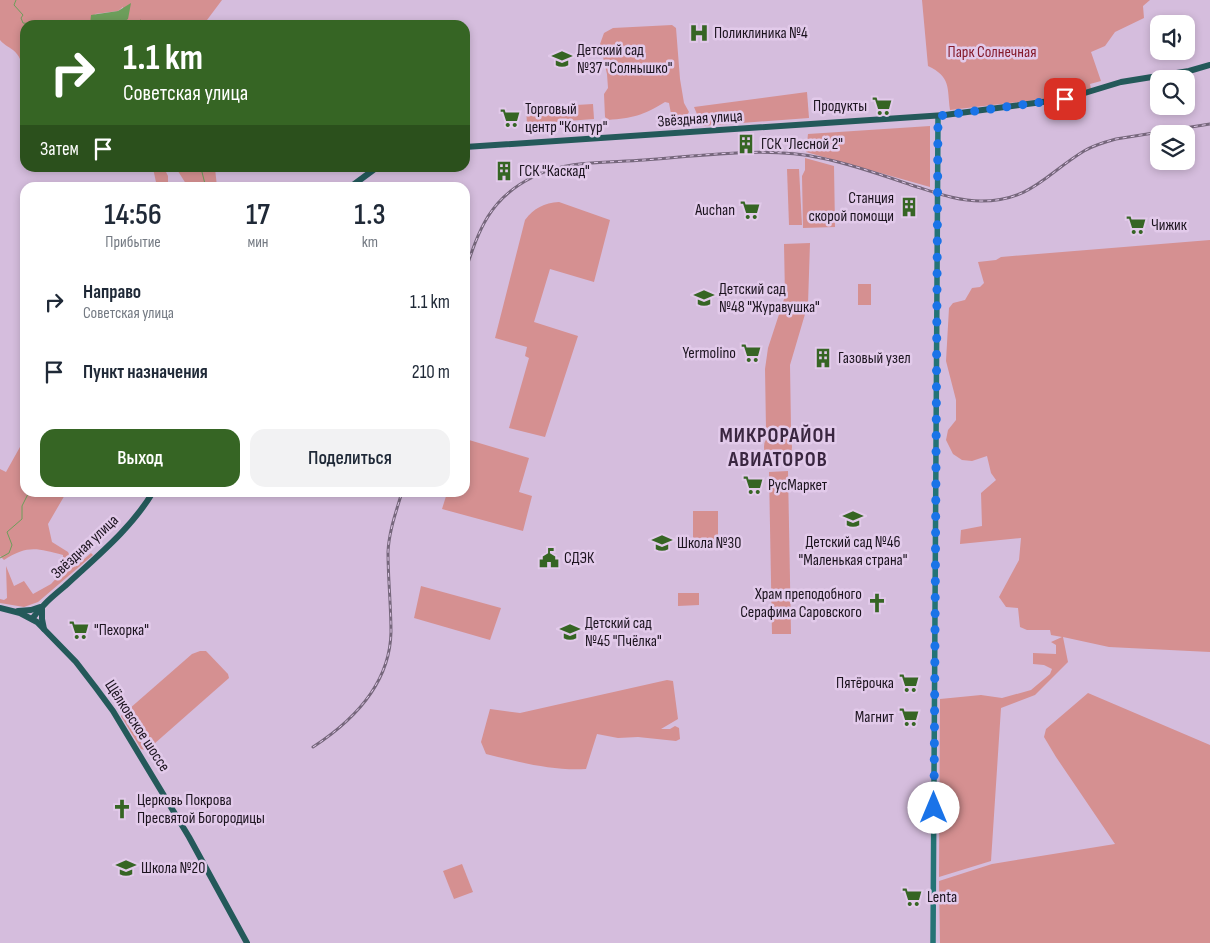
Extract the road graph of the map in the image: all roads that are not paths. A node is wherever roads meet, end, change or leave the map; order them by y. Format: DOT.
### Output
graph roads {
  1 [pos="1210,65"];
  2 [pos="938,116"];
  3 [pos="470,147"];
  4 [pos="370,172"];
  5 [pos="356,182"];
  6 [pos="150,497"];
  7 [pos="43,605"];
  8 [pos="0,608"];
  9 [pos="10,610"];
  10 [pos="32,619"];
  11 [pos="44,630"];
  12 [pos="247,943"];
  13 [pos="933,943"];
  1 -- 2 [label="main road, Звёздная улица"];
  2 -- 3 [label="main road, Звёздная улица"];
  2 -- 13 [label="main road"];
  4 -- 5 [label="main road"];
  6 -- 7 [label="main road, Звёздная улица"];
  7 -- 9 [label="main road"];
  7 -- 10 [label="main road, Звёздная улица"];
  7 -- 11 [label="main road"];
  8 -- 9 [label="main road, Щёлковское шоссе"];
  9 -- 10 [label="main road, Щёлковское шоссе"];
  10 -- 11 [label="main road, Щёлковское шоссе"];
  11 -- 12 [label="main road, Щёлковское шоссе"];
}
